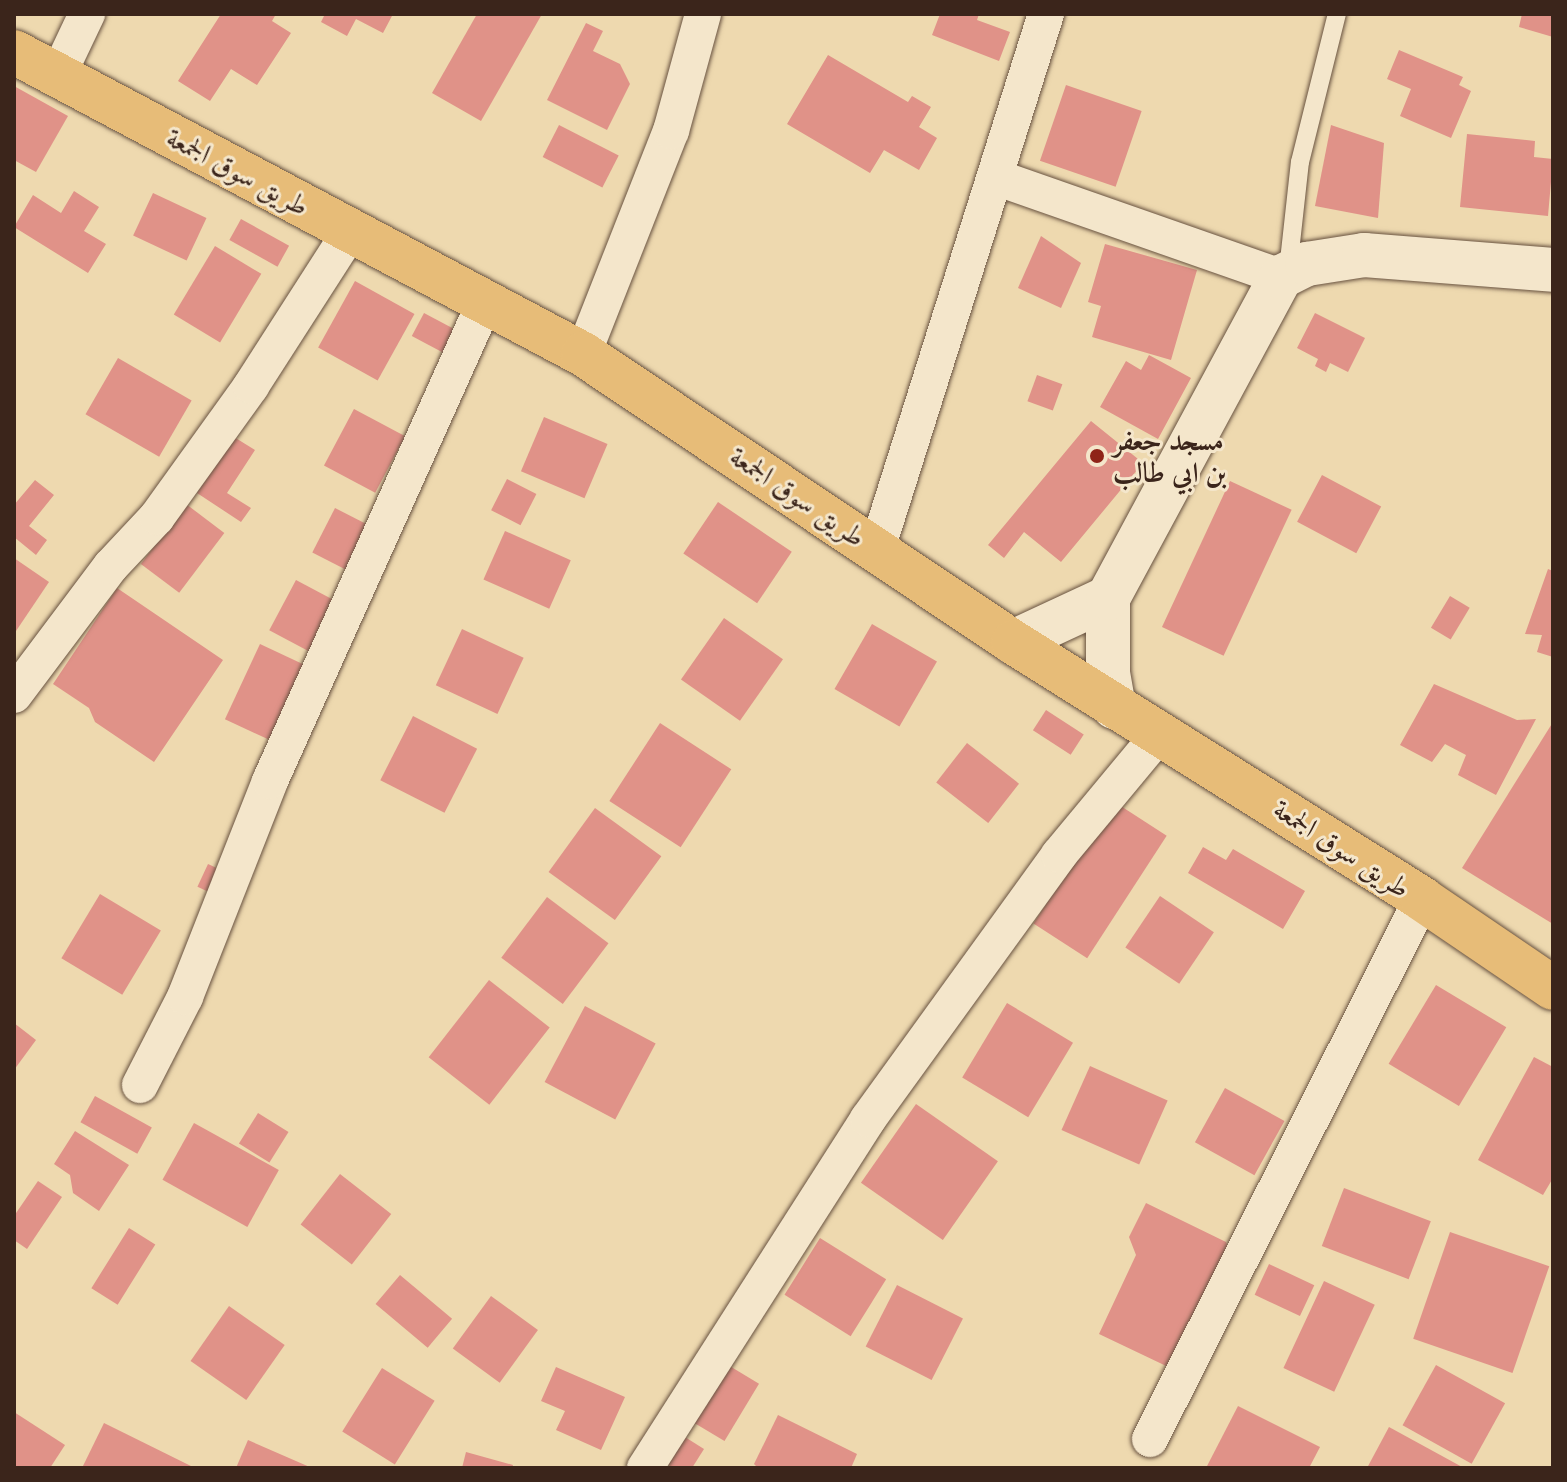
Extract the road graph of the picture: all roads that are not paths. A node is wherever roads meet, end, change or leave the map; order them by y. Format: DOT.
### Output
graph roads {
  1 [pos="87,14"];
  2 [pos="703,14"];
  3 [pos="1046,14"];
  4 [pos="1337,14"];
  5 [pos="14,52"];
  6 [pos="58,75"];
  7 [pos="995,177"];
  8 [pos="351,230"];
  9 [pos="1553,270"];
  10 [pos="1284,274"];
  11 [pos="485,302"];
  12 [pos="583,354"];
  13 [pos="877,549"];
  14 [pos="1108,598"];
  15 [pos="1013,642"];
  16 [pos="14,695"];
  17 [pos="1114,707"];
  18 [pos="1161,732"];
  19 [pos="1422,899"];
  20 [pos="1553,988"];
  21 [pos="140,1085"];
  22 [pos="1150,1439"];
  23 [pos="645,1468"];
  1 -- 6 [label="street"];
  2 -- 12 [label="street"];
  3 -- 7 [label="street"];
  4 -- 10 [label="lane"];
  5 -- 6 [label="main road, طريق سوق الجمعة"];
  6 -- 8 [label="main road, طريق سوق الجمعة"];
  7 -- 10 [label="street"];
  7 -- 13 [label="street"];
  8 -- 11 [label="main road, طريق سوق الجمعة"];
  8 -- 16 [label="street"];
  9 -- 10 [label="street"];
  10 -- 14 [label="street"];
  11 -- 12 [label="main road, طريق سوق الجمعة"];
  11 -- 21 [label="street"];
  12 -- 13 [label="main road, طريق سوق الجمعة"];
  13 -- 15 [label="main road, طريق سوق الجمعة"];
  14 -- 15 [label="street"];
  14 -- 17 [label="street"];
  15 -- 17 [label="main road, طريق سوق الجمعة"];
  17 -- 18 [label="main road, طريق سوق الجمعة"];
  18 -- 19 [label="main road, طريق سوق الجمعة"];
  18 -- 23 [label="street"];
  19 -- 20 [label="main road, طريق سوق الجمعة"];
  19 -- 22 [label="street"];
}
